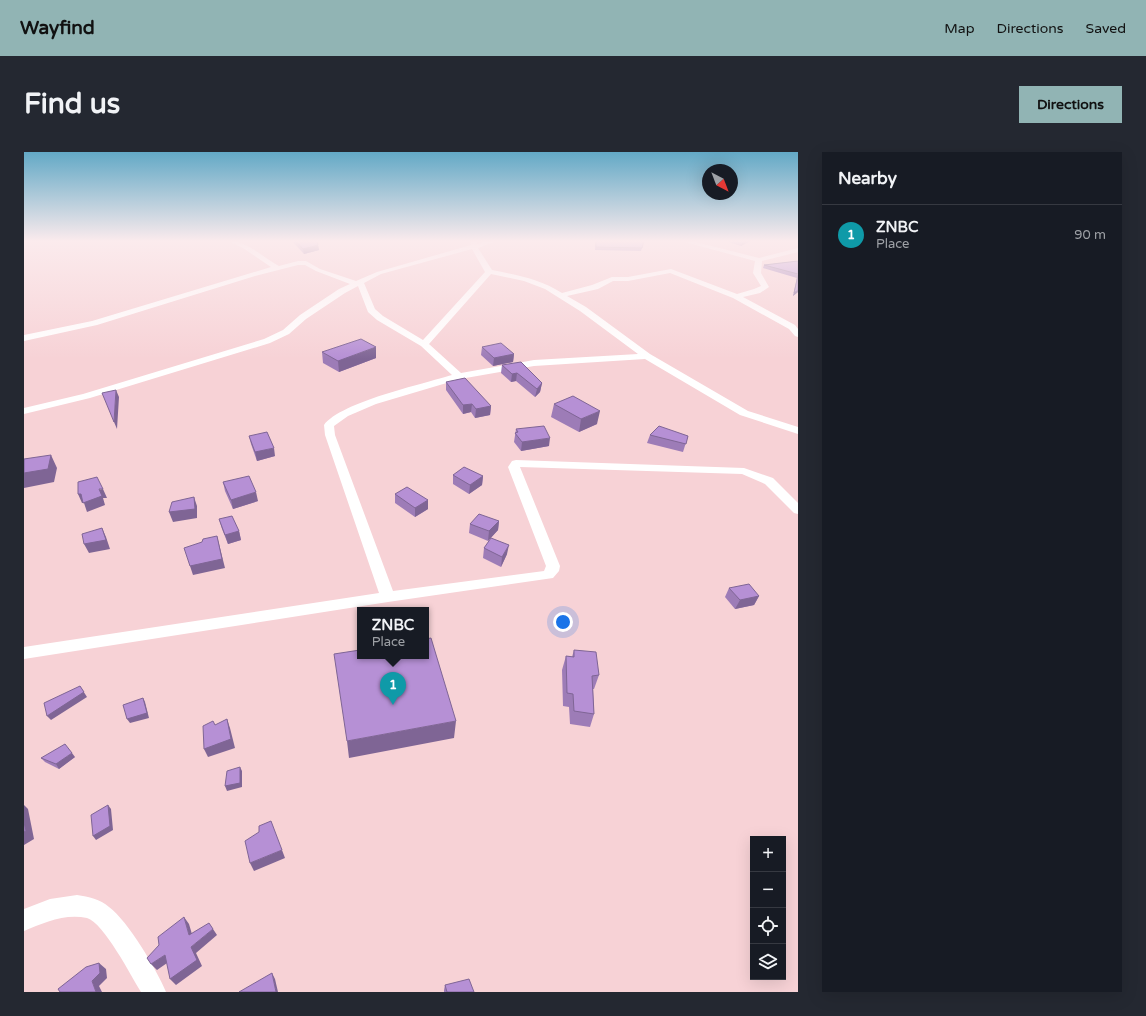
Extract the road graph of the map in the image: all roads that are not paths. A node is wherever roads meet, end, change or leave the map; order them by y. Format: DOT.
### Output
graph roads {
  1 [pos="237,280"];
  2 [pos="349,280"];
  3 [pos="364,280"];
  4 [pos="482,280"];
  5 [pos="526,280"];
  6 [pos="609,280"];
  7 [pos="695,280"];
  8 [pos="761,280"];
  9 [pos="358,283"];
  10 [pos="562,295"];
  11 [pos="736,296"];
  12 [pos="798,334"];
  13 [pos="24,338"];
  14 [pos="424,344"];
  15 [pos="647,356"];
  16 [pos="459,376"];
  17 [pos="24,411"];
  18 [pos="798,431"];
  19 [pos="798,510"];
  20 [pos="388,597"];
  21 [pos="24,653"];
  22 [pos="24,920"];
  23 [pos="154,992"];
  1 -- 13 [label="street"];
  2 -- 9 [label="street"];
  3 -- 9 [label="street"];
  4 -- 14 [label="street"];
  5 -- 10 [label="street"];
  6 -- 10 [label="street"];
  7 -- 11 [label="street"];
  8 -- 11 [label="street"];
  9 -- 14 [label="street"];
  9 -- 17 [label="street"];
  10 -- 15 [label="street"];
  11 -- 12 [label="street"];
  14 -- 16 [label="street"];
  15 -- 16 [label="street"];
  15 -- 18 [label="street"];
  16 -- 20 [label="street"];
  19 -- 20 [label="street"];
  20 -- 21 [label="street"];
  22 -- 23 [label="street"];
}
